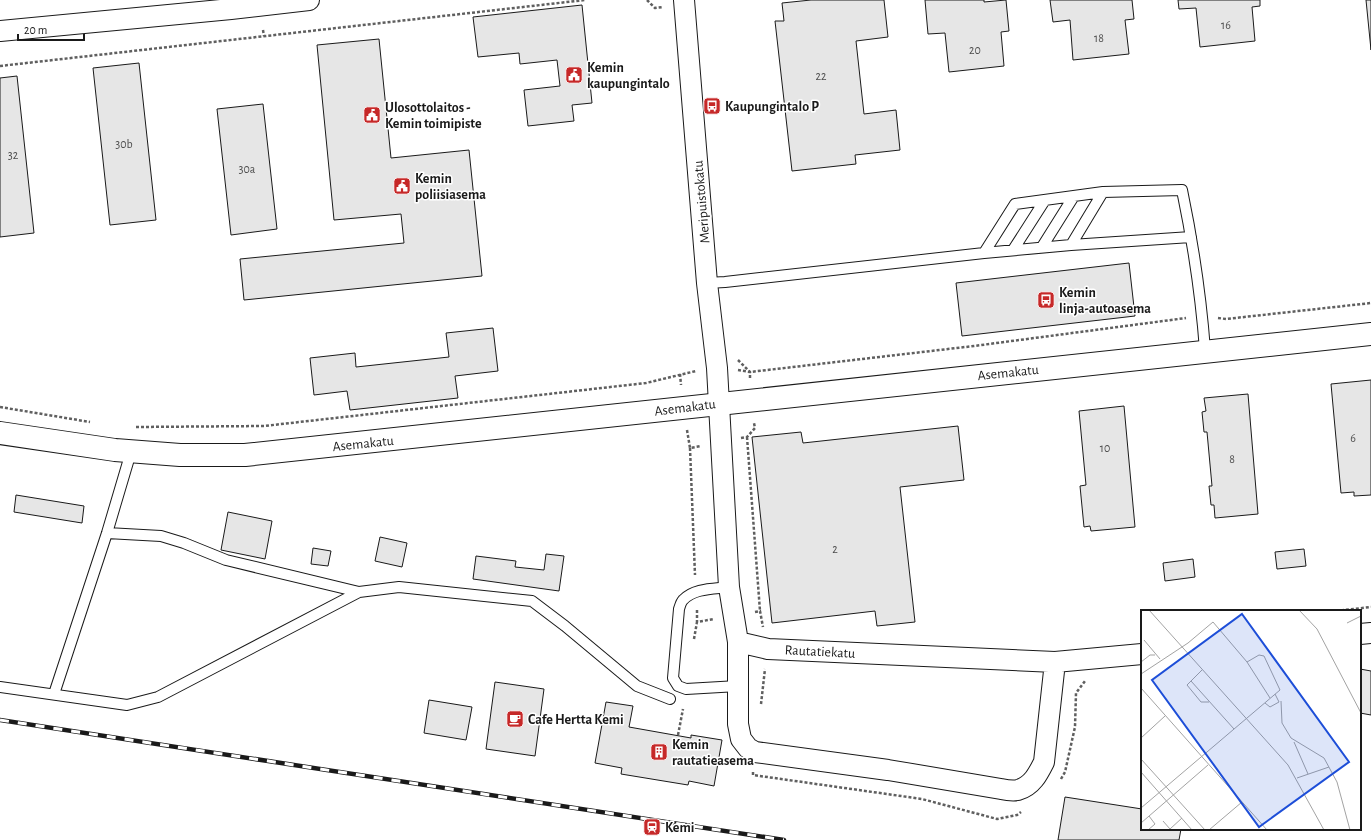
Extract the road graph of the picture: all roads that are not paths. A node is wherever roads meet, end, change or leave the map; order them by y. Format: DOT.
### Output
graph roads {
  1 [pos="309,0"];
  2 [pos="684,0"];
  3 [pos="231,4"];
  4 [pos="0,31"];
  5 [pos="1103,192"];
  6 [pos="1074,196"];
  7 [pos="1045,200"];
  8 [pos="1191,237"];
  9 [pos="1071,245"];
  10 [pos="1042,247"];
  11 [pos="1013,250"];
  12 [pos="984,253"];
  13 [pos="707,283"];
  14 [pos="1371,334"];
  15 [pos="1204,350"];
  16 [pos="720,403"];
  17 [pos="0,433"];
  18 [pos="131,452"];
  19 [pos="107,534"];
  20 [pos="729,587"];
  21 [pos="359,592"];
  22 [pos="1371,633"];
  23 [pos="1361,634"];
  24 [pos="738,642"];
  25 [pos="1141,654"];
  26 [pos="1054,662"];
  27 [pos="0,686"];
  28 [pos="738,686"];
  29 [pos="54,694"];
  30 [pos="670,699"];
  1 -- 3 [label="street"];
  2 -- 13 [label="street, Meripuistokatu"];
  3 -- 4 [label="street"];
  5 -- 6 [label="lane"];
  5 -- 8 [label="lane"];
  5 -- 9 [label="lane"];
  6 -- 7 [label="lane"];
  6 -- 10 [label="lane"];
  7 -- 11 [label="lane"];
  7 -- 12 [label="lane"];
  8 -- 9 [label="lane"];
  8 -- 15 [label="lane"];
  9 -- 10 [label="lane"];
  10 -- 11 [label="lane"];
  11 -- 12 [label="lane"];
  12 -- 13 [label="lane"];
  13 -- 16 [label="street, Meripuistokatu"];
  14 -- 15 [label="main road, Asemakatu"];
  15 -- 16 [label="main road, Asemakatu"];
  16 -- 18 [label="main road, Asemakatu"];
  16 -- 20 [label="street"];
  17 -- 18 [label="main road, Asemakatu"];
  18 -- 19 [label="lane"];
  19 -- 21 [label="lane"];
  19 -- 29 [label="lane"];
  20 -- 24 [label="street"];
  20 -- 28 [label="lane"];
  21 -- 29 [label="lane"];
  21 -- 30 [label="lane"];
  22 -- 23 [label="street"];
  24 -- 26 [label="street, Rautatiekatu"];
  24 -- 28 [label="street"];
  25 -- 26 [label="street, Rautatiekatu"];
  26 -- 28 [label="street"];
  27 -- 29 [label="lane"];
}
